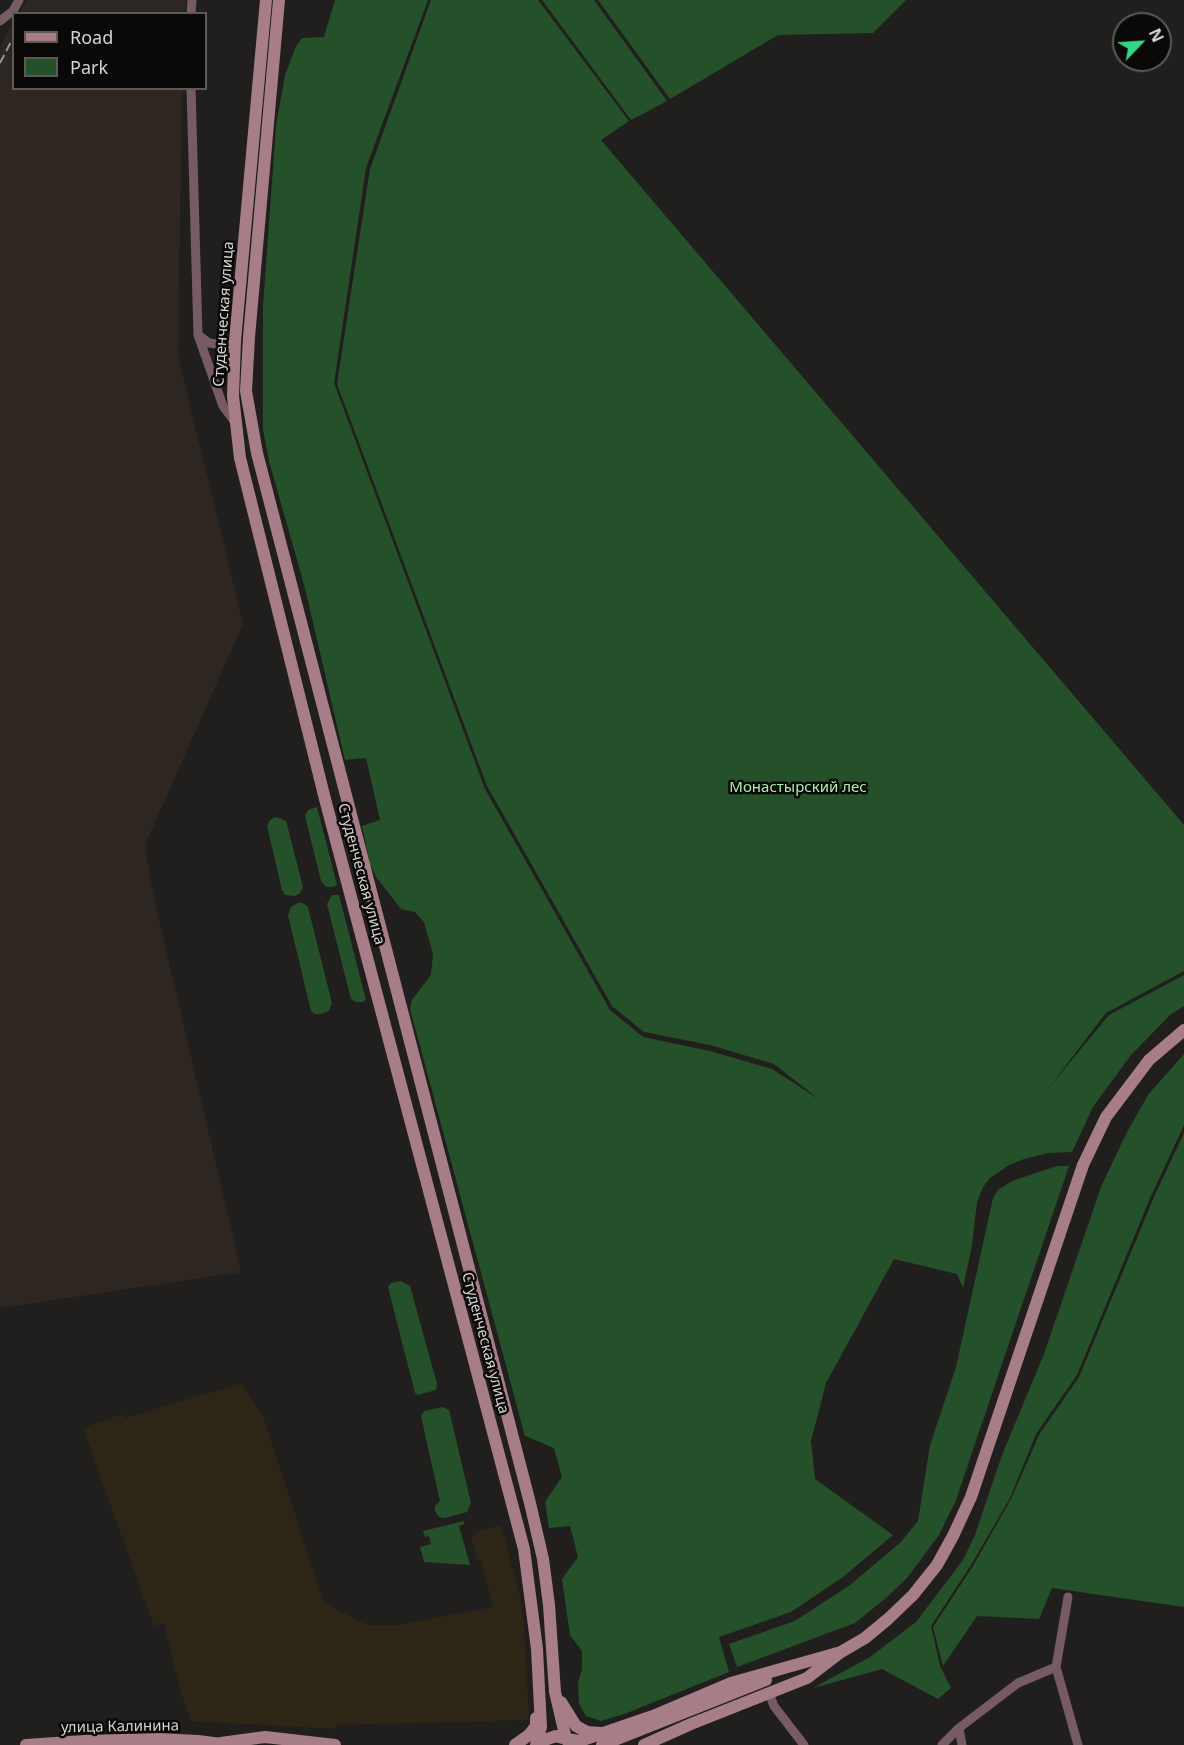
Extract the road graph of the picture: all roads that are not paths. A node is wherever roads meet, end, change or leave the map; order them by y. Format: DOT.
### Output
graph roads {
  1 [pos="19,0"];
  2 [pos="266,0"];
  3 [pos="279,0"];
  4 [pos="0,21"];
  5 [pos="191,90"];
  6 [pos="198,335"];
  7 [pos="235,341"];
  8 [pos="235,422"];
  9 [pos="1184,1030"];
  10 [pos="1068,1597"];
  11 [pos="549,1605"];
  12 [pos="533,1606"];
  13 [pos="841,1652"];
  14 [pos="1056,1667"];
  15 [pos="555,1692"];
  16 [pos="539,1693"];
  17 [pos="769,1693"];
  18 [pos="959,1728"];
  19 [pos="604,1739"];
  20 [pos="568,1742"];
  21 [pos="216,1744"];
  22 [pos="26,1745"];
  23 [pos="229,1745"];
  24 [pos="335,1745"];
  25 [pos="514,1745"];
  26 [pos="537,1745"];
  27 [pos="644,1745"];
  28 [pos="804,1745"];
  29 [pos="942,1745"];
  30 [pos="962,1745"];
  31 [pos="1078,1745"];
  1 -- 4 [label="street"];
  2 -- 7 [label="main road, Студенческая улица"];
  3 -- 11 [label="main road, Студенческая улица"];
  5 -- 6 [label="street"];
  6 -- 7 [label="street"];
  6 -- 8 [label="street"];
  7 -- 8 [label="main road, Студенческая улица"];
  8 -- 12 [label="main road, Студенческая улица"];
  9 -- 13 [label="main road"];
  10 -- 14 [label="street"];
  11 -- 12 [label="main road"];
  11 -- 15 [label="main road, Студенческая улица"];
  12 -- 16 [label="main road, Студенческая улица"];
  13 -- 17 [label="main road"];
  13 -- 19 [label="main road"];
  13 -- 19 [label="main road"];
  14 -- 18 [label="street"];
  14 -- 31 [label="street"];
  15 -- 19 [label="main road"];
  15 -- 20 [label="main road, Студенческая улица"];
  16 -- 25 [label="main road"];
  16 -- 26 [label="main road, Студенческая улица"];
  17 -- 27 [label="main road"];
  17 -- 28 [label="street"];
  18 -- 29 [label="street"];
  18 -- 30 [label="street"];
  19 -- 20 [label="main road"];
  20 -- 26 [label="main road"];
  21 -- 22 [label="main road, улица Калинина"];
  21 -- 23 [label="main road"];
  21 -- 24 [label="main road"];
}
